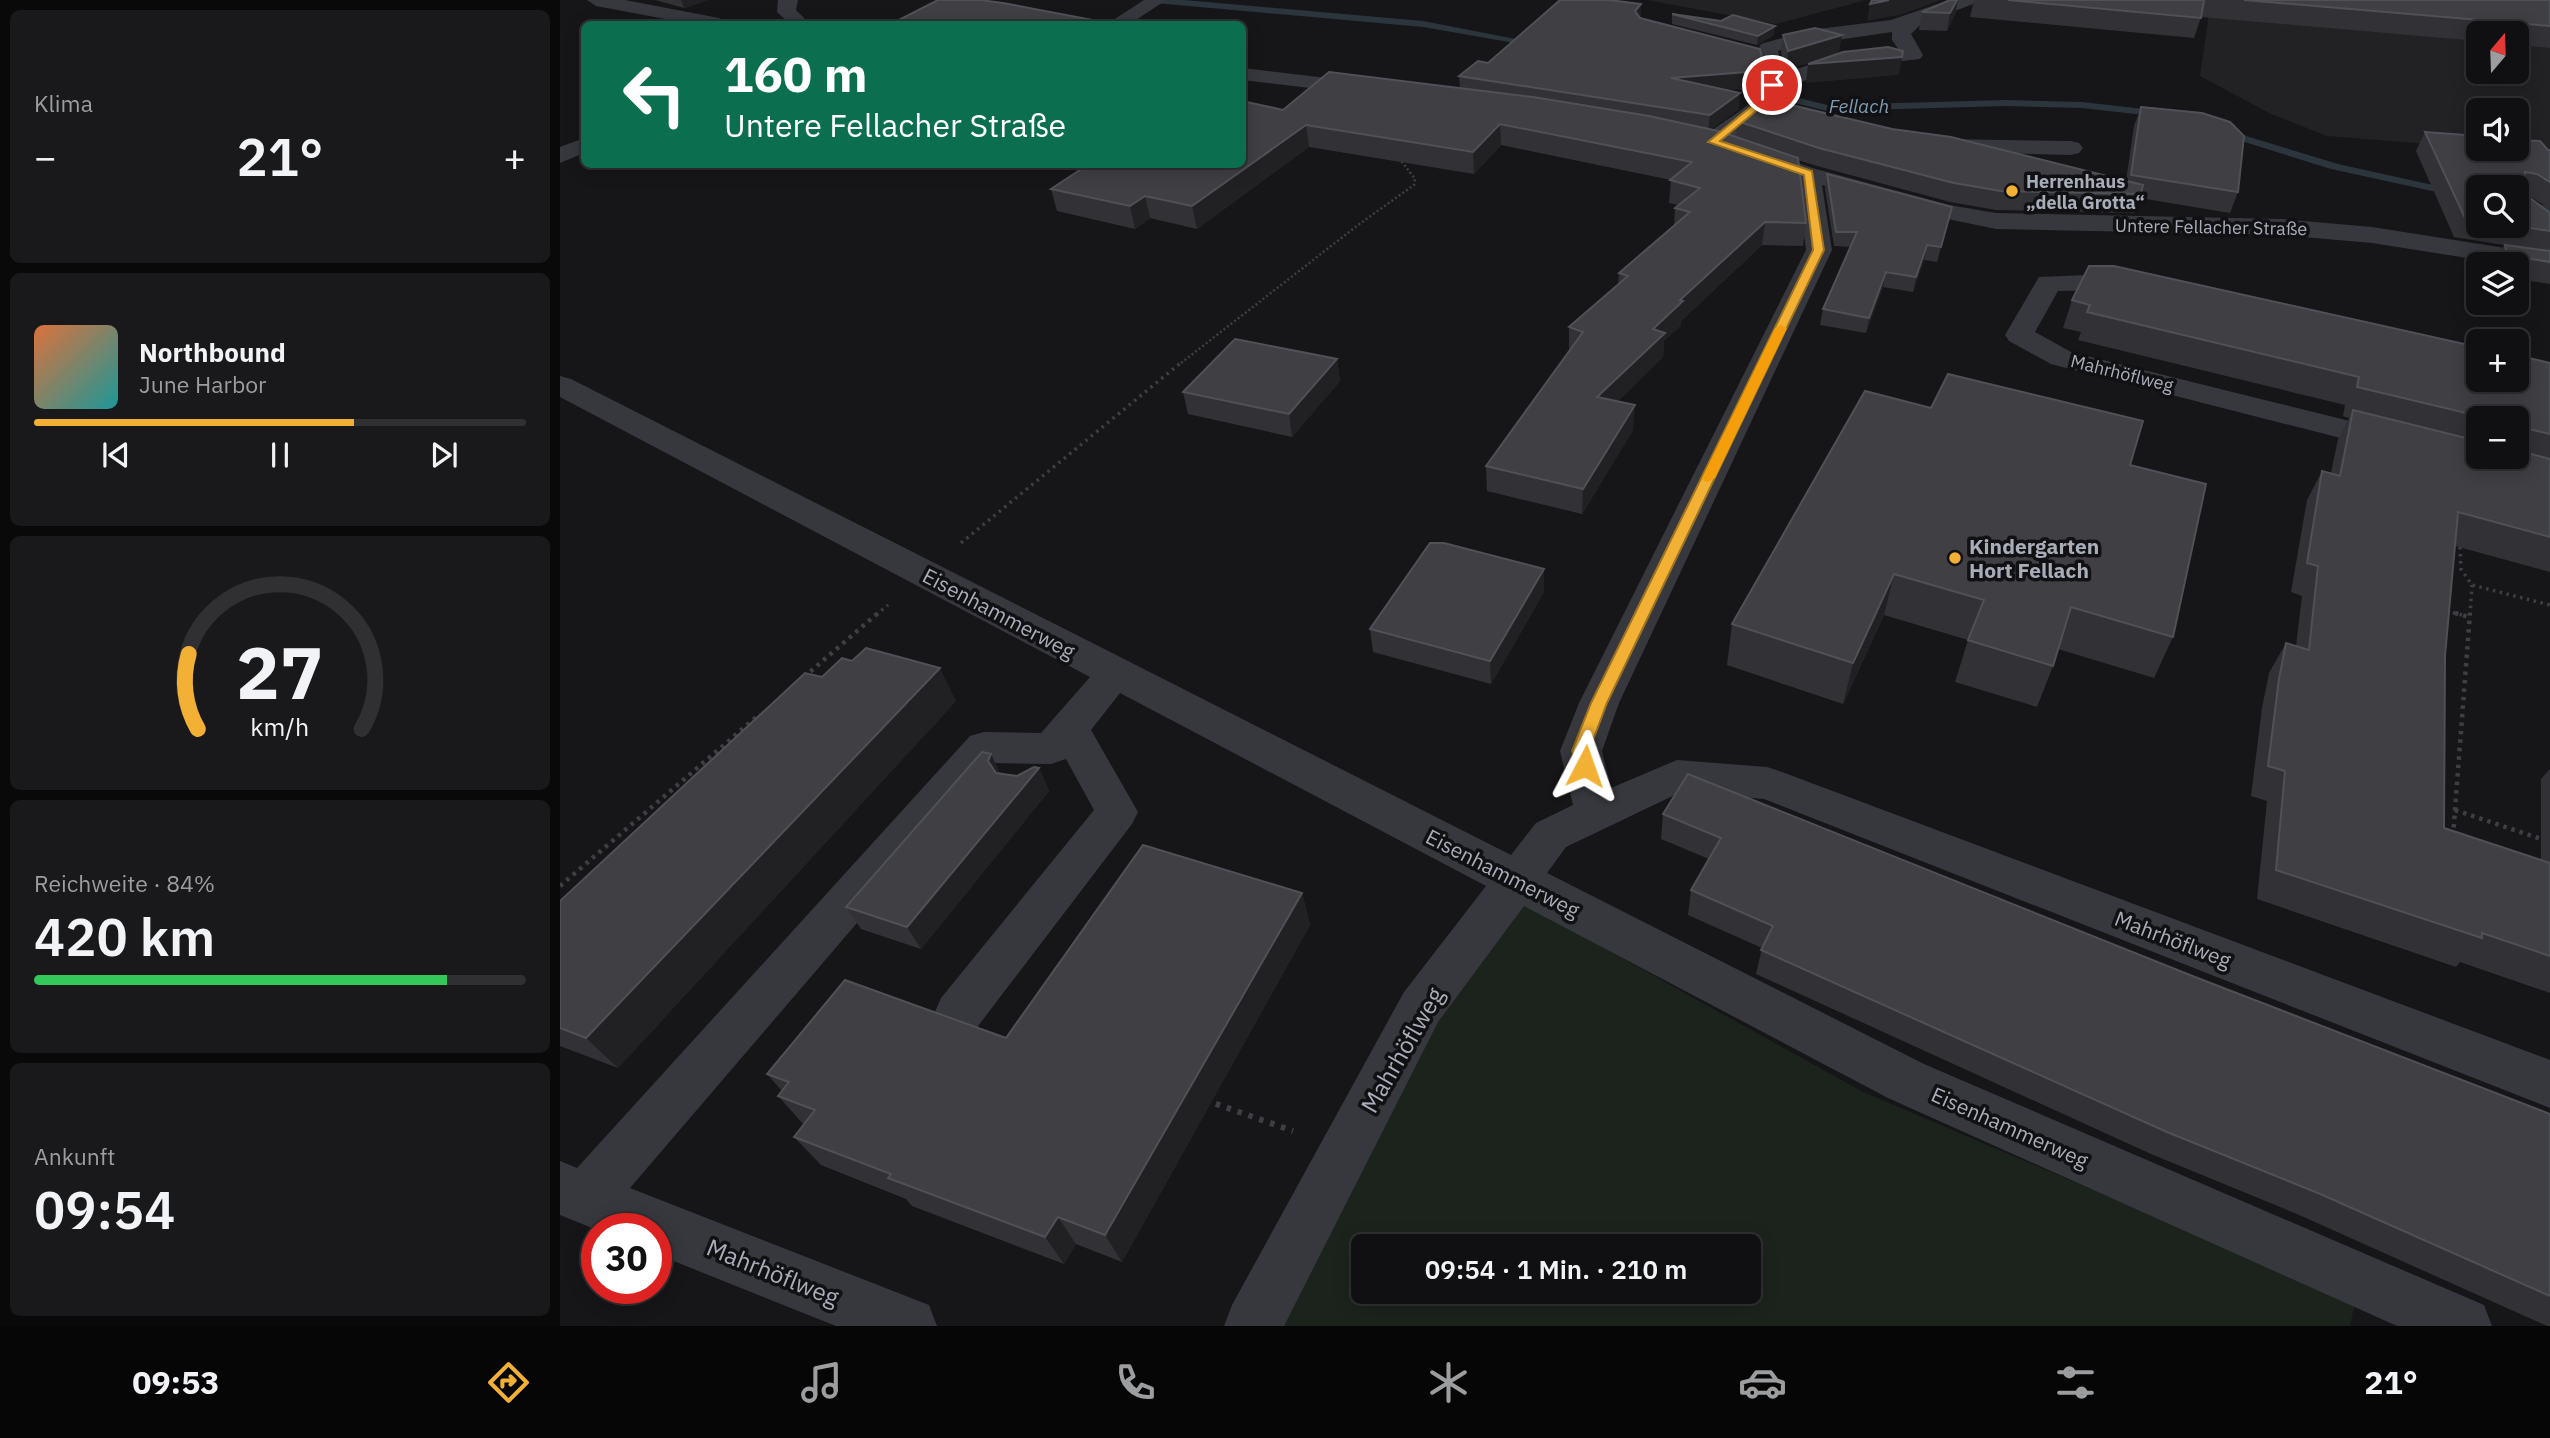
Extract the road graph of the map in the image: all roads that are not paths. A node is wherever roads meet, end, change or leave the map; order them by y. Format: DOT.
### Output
graph roads {
  1 [pos="596,0"];
  2 [pos="1966,0"];
  3 [pos="783,1"];
  4 [pos="1151,3"];
  5 [pos="704,21"];
  6 [pos="798,21"];
  7 [pos="1122,21"];
  8 [pos="1913,21"];
  9 [pos="1246,74"];
  10 [pos="1398,93"];
  11 [pos="1769,99"];
  12 [pos="1686,136"];
  13 [pos="1713,142"];
  14 [pos="1923,143"];
  15 [pos="581,146"];
  16 [pos="2071,148"];
  17 [pos="560,156"];
  18 [pos="1808,174"];
  19 [pos="2550,262"];
  20 [pos="2152,292"];
  21 [pos="560,385"];
  22 [pos="2418,447"];
  23 [pos="1114,674"];
  24 [pos="1060,738"];
  25 [pos="1022,783"];
  26 [pos="1596,812"];
  27 [pos="1517,880"];
  28 [pos="958,1014"];
  29 [pos="2550,1084"];
  30 [pos="573,1193"];
  31 [pos="908,1326"];
  32 [pos="1253,1326"];
  33 [pos="2463,1326"];
  1 -- 5 [label="street"];
  2 -- 8 [label="street"];
  3 -- 6 [label="street"];
  4 -- 7 [label="street"];
  8 -- 11 [label="street"];
  8 -- 11 [label="street"];
  9 -- 10 [label="street"];
  11 -- 13 [label="street"];
  12 -- 13 [label="street, Untere Fellacher Straße"];
  13 -- 18 [label="street, Untere Fellacher Straße"];
  14 -- 16 [label="street"];
  15 -- 17 [label="street"];
  18 -- 19 [label="street, Untere Fellacher Straße"];
  18 -- 26 [label="street"];
  20 -- 22 [label="street, Mahrhöflweg"];
  21 -- 23 [label="street, Eisenhammerweg"];
  23 -- 24 [label="street"];
  23 -- 27 [label="street, Eisenhammerweg"];
  24 -- 25 [label="street"];
  24 -- 28 [label="street"];
  24 -- 30 [label="street"];
  26 -- 27 [label="street, Mahrhöflweg"];
  26 -- 29 [label="street, Mahrhöflweg"];
  27 -- 32 [label="street, Mahrhöflweg"];
  27 -- 33 [label="street, Eisenhammerweg"];
  30 -- 31 [label="street, Mahrhöflweg"];
}
